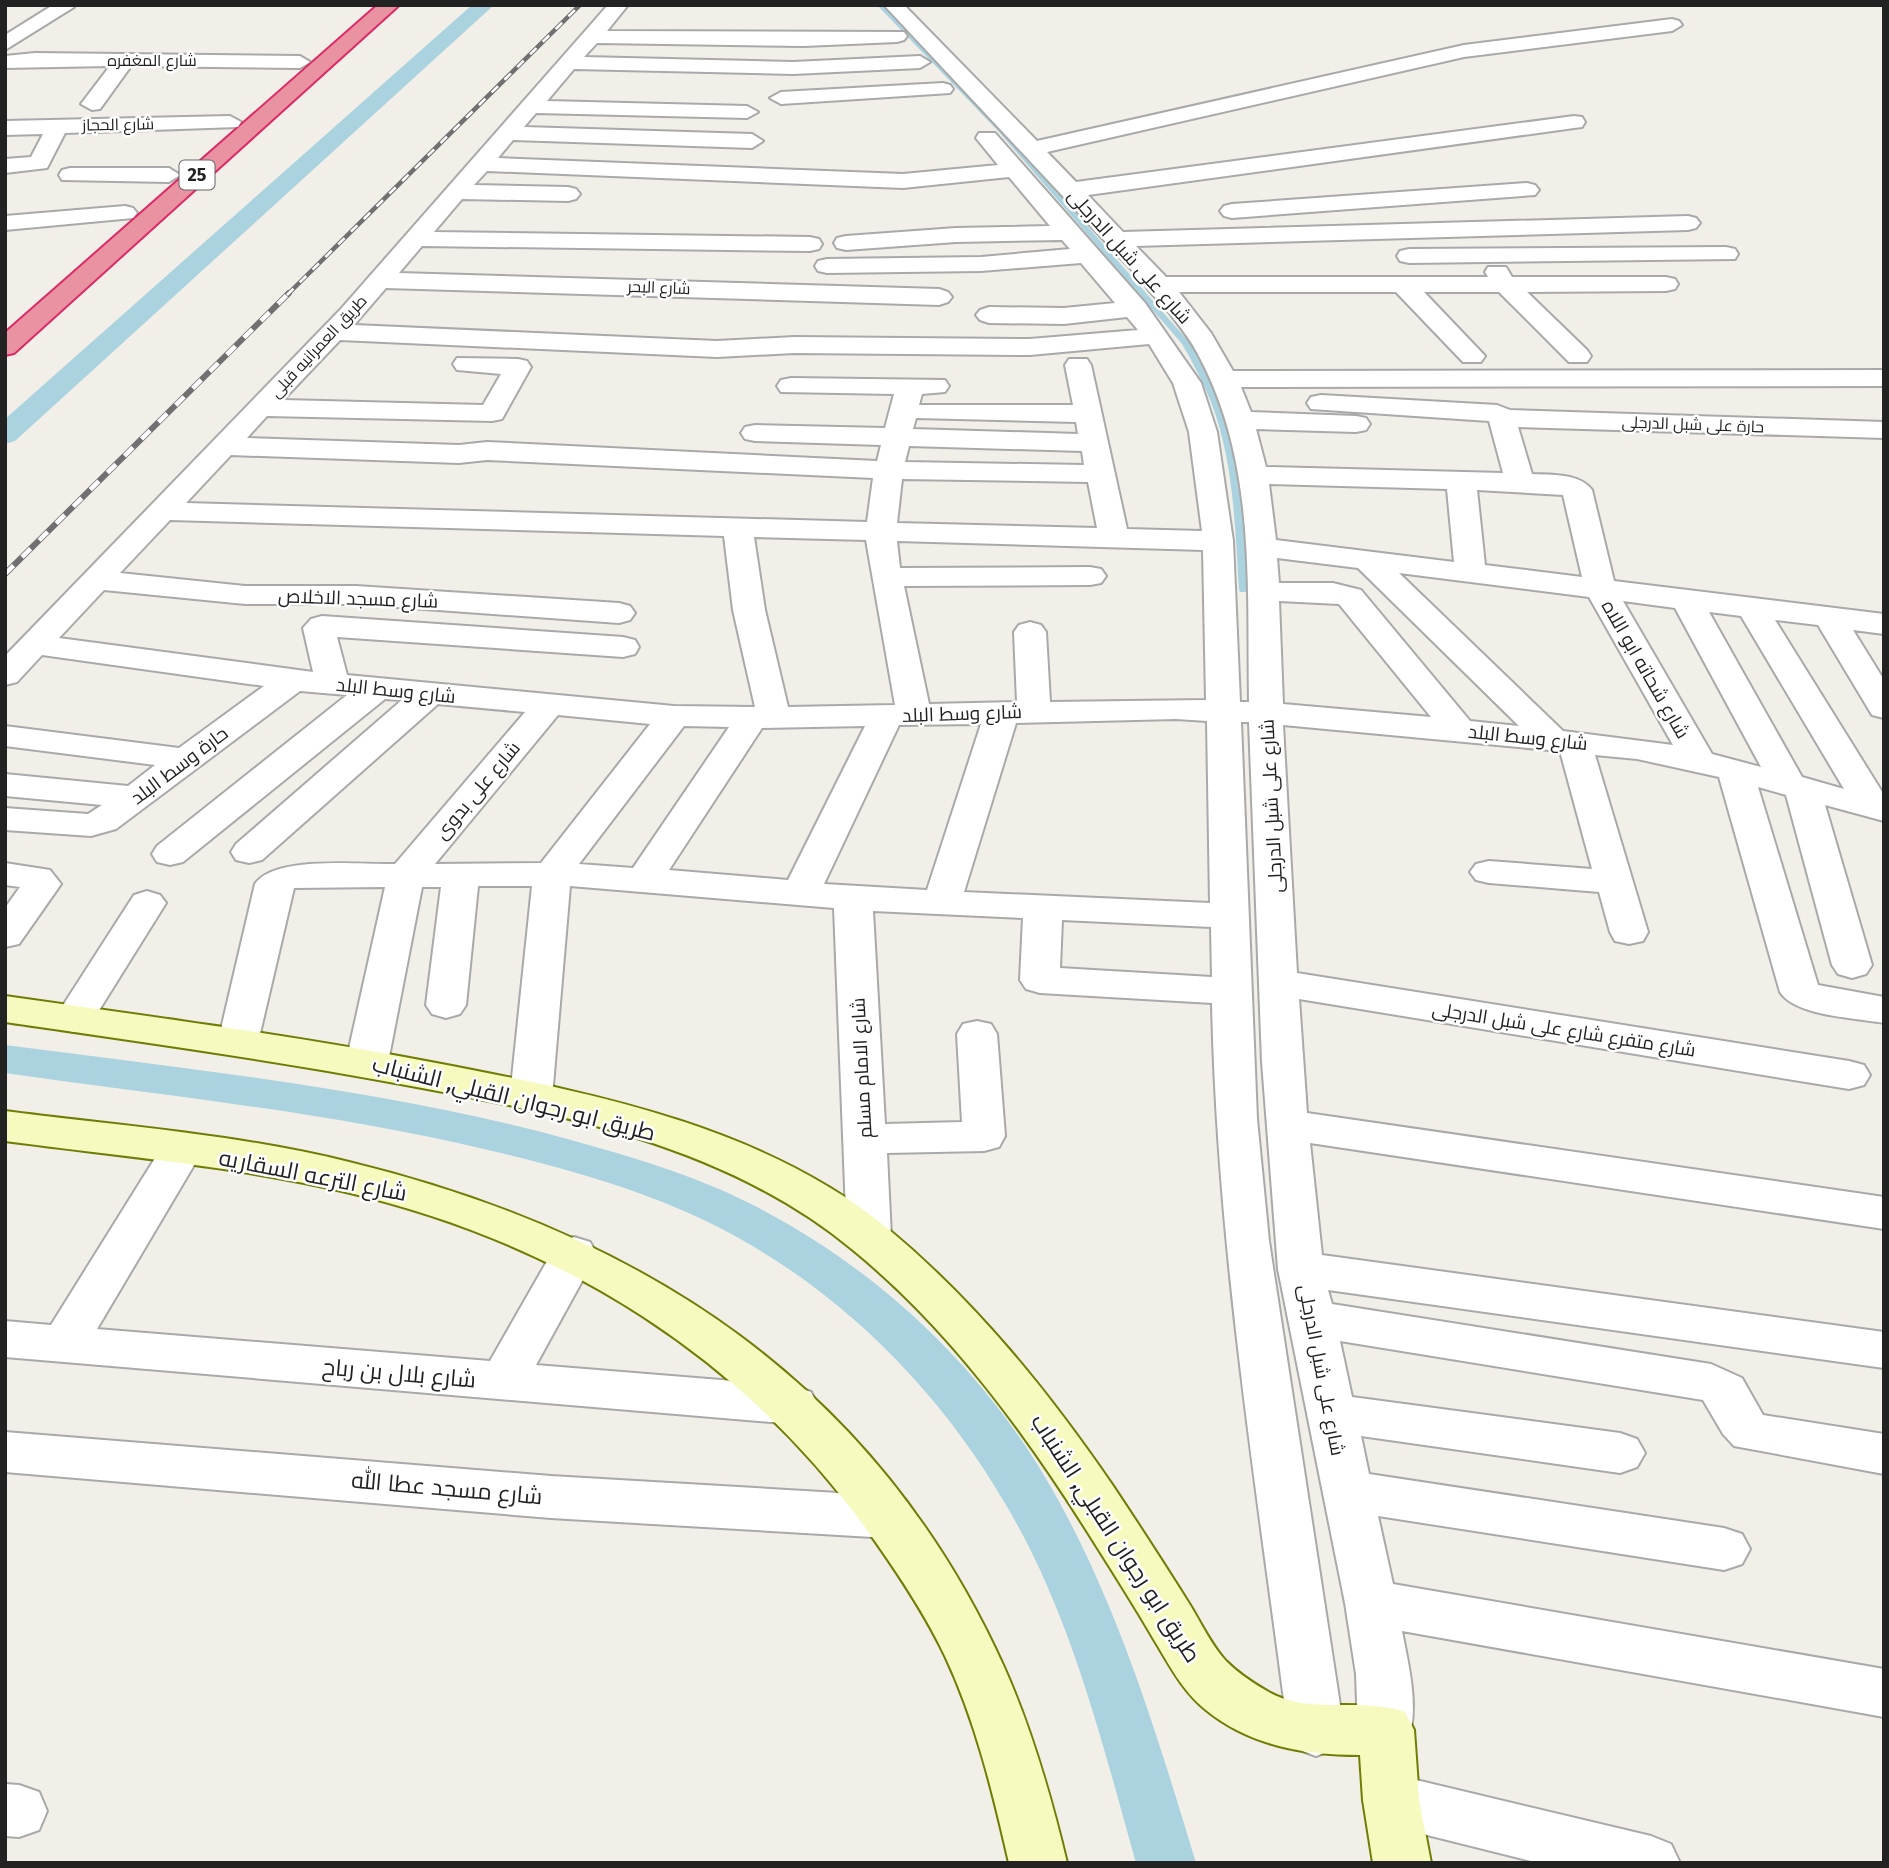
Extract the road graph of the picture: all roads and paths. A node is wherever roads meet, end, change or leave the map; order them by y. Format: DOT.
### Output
graph roads {
  1 [pos="366,5"];
  2 [pos="390,5"];
  3 [pos="619,5"];
  4 [pos="867,5"];
  5 [pos="64,7"];
  6 [pos="1672,25"];
  7 [pos="903,35"];
  8 [pos="592,37"];
  9 [pos="49,43"];
  10 [pos="210,43"];
  11 [pos="317,47"];
  12 [pos="17,55"];
  13 [pos="99,60"];
  14 [pos="125,60"];
  15 [pos="193,60"];
  16 [pos="300,62"];
  17 [pos="573,75"];
  18 [pos="1265,77"];
  19 [pos="943,89"];
  20 [pos="755,91"];
  21 [pos="1285,93"];
  22 [pos="158,106"];
  23 [pos="247,107"];
  24 [pos="532,107"];
  25 [pos="1313,108"];
  26 [pos="92,109"];
  27 [pos="747,112"];
  28 [pos="230,122"];
  29 [pos="1574,122"];
  30 [pos="1242,123"];
  31 [pos="58,125"];
  32 [pos="5,128"];
  33 [pos="509,133"];
  34 [pos="752,141"];
  35 [pos="913,155"];
  36 [pos="481,164"];
  37 [pos="5,166"];
  38 [pos="1418,166"];
  39 [pos="70,175"];
  40 [pos="169,175"];
  41 [pos="1050,188"];
  42 [pos="1527,190"];
  43 [pos="458,191"];
  44 [pos="596,195"];
  45 [pos="894,195"];
  46 [pos="686,197"];
  47 [pos="1208,213"];
  48 [pos="15,215"];
  49 [pos="1181,215"];
  50 [pos="640,222"];
  51 [pos="688,222"];
  52 [pos="124,223"];
  53 [pos="1688,223"];
  54 [pos="425,230"];
  55 [pos="672,242"];
  56 [pos="845,243"];
  57 [pos="810,244"];
  58 [pos="1726,254"];
  59 [pos="1426,256"];
  60 [pos="1486,256"];
  61 [pos="1390,257"];
  62 [pos="827,266"];
  63 [pos="786,273"];
  64 [pos="1504,283"];
  65 [pos="596,284"];
  66 [pos="1402,284"];
  67 [pos="1441,284"];
  68 [pos="1666,284"];
  69 [pos="356,306"];
  70 [pos="1150,310"];
  71 [pos="989,315"];
  72 [pos="5,318"];
  73 [pos="791,318"];
  74 [pos="554,322"];
  75 [pos="5,347"];
  76 [pos="918,347"];
  77 [pos="1472,356"];
  78 [pos="1578,356"];
  79 [pos="1756,356"];
  80 [pos="308,358"];
  81 [pos="349,359"];
  82 [pos="445,363"];
  83 [pos="1884,378"];
  84 [pos="1228,388"];
  85 [pos="793,397"];
  86 [pos="260,408"];
  87 [pos="903,411"];
  88 [pos="1499,422"];
  89 [pos="1396,425"];
  90 [pos="1884,430"];
  91 [pos="755,433"];
  92 [pos="1095,443"];
  93 [pos="224,446"];
  94 [pos="1795,448"];
  95 [pos="889,470"];
  96 [pos="1101,474"];
  97 [pos="1251,475"];
  98 [pos="1461,480"];
  99 [pos="1520,482"];
  100 [pos="163,511"];
  101 [pos="738,530"];
  102 [pos="881,533"];
  103 [pos="1114,538"];
  104 [pos="1218,541"];
  105 [pos="1261,547"];
  106 [pos="1366,559"];
  107 [pos="1470,572"];
  108 [pos="1090,576"];
  109 [pos="887,577"];
  110 [pos="1516,578"];
  111 [pos="97,580"];
  112 [pos="1601,589"];
  113 [pos="1263,592"];
  114 [pos="1407,598"];
  115 [pos="1686,599"];
  116 [pos="1752,608"];
  117 [pos="619,612"];
  118 [pos="1829,617"];
  119 [pos="1884,624"];
  120 [pos="1030,632"];
  121 [pos="495,636"];
  122 [pos="35,644"];
  123 [pos="623,647"];
  124 [pos="5,676"];
  125 [pos="293,680"];
  126 [pos="333,684"];
  127 [pos="376,689"];
  128 [pos="429,694"];
  129 [pos="469,698"];
  130 [pos="548,706"];
  131 [pos="1884,708"];
  132 [pos="1224,710"];
  133 [pos="1018,711"];
  134 [pos="1266,713"];
  135 [pos="901,715"];
  136 [pos="674,716"];
  137 [pos="763,718"];
  138 [pos="1459,730"];
  139 [pos="5,737"];
  140 [pos="1563,740"];
  141 [pos="185,760"];
  142 [pos="1699,761"];
  143 [pos="1735,770"];
  144 [pos="5,785"];
  145 [pos="1795,786"];
  146 [pos="136,797"];
  147 [pos="1879,808"];
  148 [pos="5,819"];
  149 [pos="249,852"];
  150 [pos="170,854"];
  151 [pos="1489,872"];
  152 [pos="5,874"];
  153 [pos="461,874"];
  154 [pos="552,874"];
  155 [pos="406,875"];
  156 [pos="644,879"];
  157 [pos="800,894"];
  158 [pos="853,898"];
  159 [pos="943,900"];
  160 [pos="147,903"];
  161 [pos="1043,906"];
  162 [pos="1228,916"];
  163 [pos="5,935"];
  164 [pos="1852,965"];
  165 [pos="1280,982"];
  166 [pos="1231,990"];
  167 [pos="446,1005"];
  168 [pos="5,1009"];
  169 [pos="1884,1010"];
  170 [pos="74,1019"];
  171 [pos="977,1034"];
  172 [pos="237,1042"];
  173 [pos="366,1062"];
  174 [pos="1849,1075"];
  175 [pos="531,1097"];
  176 [pos="1287,1125"];
  177 [pos="5,1126"];
  178 [pos="864,1139"];
  179 [pos="182,1150"];
  180 [pos="1884,1213"];
  181 [pos="869,1237"];
  182 [pos="574,1254"];
  183 [pos="1301,1269"];
  184 [pos="1312,1319"];
  185 [pos="5,1339"];
  186 [pos="64,1344"];
  187 [pos="1884,1350"];
  188 [pos="502,1382"];
  189 [pos="794,1405"];
  190 [pos="1330,1413"];
  191 [pos="5,1452"];
  192 [pos="1620,1453"];
  193 [pos="1884,1454"];
  194 [pos="1347,1491"];
  195 [pos="890,1517"];
  196 [pos="1724,1549"];
  197 [pos="1371,1603"];
  198 [pos="1884,1693"];
  199 [pos="1386,1730"];
  200 [pos="1316,1731"];
  201 [pos="1391,1800"];
  202 [pos="1038,1863"];
  203 [pos="1402,1863"];
  204 [pos="1651,1863"];
  1 -- 11 [label="highway, 25"];
  2 -- 52 [label="highway, 25"];
  3 -- 8 [label="street, طريق العمرانيه قبلى"];
  4 -- 7 [label="street, شارع على شبل الدرجلى"];
  5 -- 12 [label="street"];
  6 -- 21 [label="street"];
  7 -- 8 [label="street"];
  7 -- 17 [label="street"];
  7 -- 19 [label="street, شارع على شبل الدرجلى"];
  7 -- 41 [label="street, شارع على شبل الدرجلى"];
  8 -- 17 [label="street, طريق العمرانيه قبلى"];
  9 -- 12 [label="street"];
  10 -- 11 [label="street"];
  10 -- 13 [label="street"];
  10 -- 15 [label="street"];
  11 -- 16 [label="highway, 25"];
  12 -- 13 [label="street, شارع المغفره"];
  13 -- 14 [label="street, شارع المغفره"];
  14 -- 15 [label="street, شارع المغفره"];
  14 -- 26 [label="street"];
  15 -- 16 [label="street, شارع المغفره"];
  16 -- 23 [label="highway, 25"];
  17 -- 24 [label="street, طريق العمرانيه قبلى"];
  18 -- 41 [label="street"];
  19 -- 20 [label="street"];
  19 -- 41 [label="street, شارع على شبل الدرجلى"];
  21 -- 25 [label="street"];
  21 -- 41 [label="street"];
  22 -- 23 [label="street"];
  23 -- 28 [label="highway, 25"];
  24 -- 27 [label="street"];
  24 -- 33 [label="street, طريق العمرانيه قبلى"];
  26 -- 28 [label="street, شارع الحجاز"];
  26 -- 31 [label="street, شارع الحجاز"];
  28 -- 40 [label="highway, 25"];
  29 -- 41 [label="street"];
  30 -- 41 [label="street"];
  31 -- 32 [label="street, شارع الحجاز"];
  31 -- 37 [label="street"];
  33 -- 34 [label="street"];
  33 -- 36 [label="street, طريق العمرانيه قبلى"];
  35 -- 45 [label="street"];
  36 -- 43 [label="street, طريق العمرانيه قبلى"];
  36 -- 45 [label="street"];
  38 -- 41 [label="street"];
  39 -- 40 [label="street"];
  40 -- 52 [label="highway, 25"];
  41 -- 45 [label="street"];
  41 -- 49 [label="street"];
  41 -- 53 [label="street"];
  41 -- 56 [label="street"];
  41 -- 62 [label="street"];
  41 -- 70 [label="street, شارع على شبل الدرجلى"];
  42 -- 47 [label="street"];
  43 -- 44 [label="street"];
  43 -- 54 [label="street, طريق العمرانيه قبلى"];
  45 -- 46 [label="street"];
  45 -- 56 [label="street"];
  48 -- 52 [label="street"];
  50 -- 54 [label="street"];
  51 -- 55 [label="street"];
  52 -- 72 [label="highway, 25"];
  52 -- 75 [label="highway, 25"];
  54 -- 55 [label="street"];
  54 -- 69 [label="street, طريق العمرانيه قبلى"];
  55 -- 57 [label="street"];
  56 -- 62 [label="street"];
  58 -- 60 [label="street"];
  59 -- 60 [label="street"];
  59 -- 61 [label="street"];
  59 -- 67 [label="street"];
  60 -- 64 [label="street"];
  62 -- 73 [label="street"];
  63 -- 65 [label="street"];
  64 -- 67 [label="street"];
  64 -- 68 [label="street"];
  64 -- 78 [label="street"];
  65 -- 69 [label="street, شارع البحر"];
  65 -- 73 [label="street, شارع البحر"];
  66 -- 67 [label="street"];
  66 -- 70 [label="street"];
  66 -- 77 [label="street"];
  69 -- 73 [label="street"];
  69 -- 73 [label="street"];
  69 -- 74 [label="street"];
  69 -- 80 [label="street, طريق العمرانيه قبلى"];
  70 -- 71 [label="street"];
  70 -- 76 [label="street"];
  70 -- 84 [label="street, شارع على شبل الدرجلى"];
  70 -- 104 [label="street, شارع على شبل الدرجلى"];
  73 -- 76 [label="street"];
  73 -- 76 [label="street, شارع البحر"];
  77 -- 78 [label="street"];
  77 -- 84 [label="street"];
  78 -- 79 [label="street"];
  80 -- 81 [label="street"];
  80 -- 86 [label="street, طريق العمرانيه قبلى"];
  82 -- 86 [label="street"];
  83 -- 84 [label="street"];
  84 -- 88 [label="street, حارة على شبل الدرجلى"];
  84 -- 89 [label="street"];
  84 -- 97 [label="street, شارع على شبل الدرجلى"];
  85 -- 87 [label="street"];
  86 -- 93 [label="street, طريق العمرانيه قبلى"];
  87 -- 91 [label="street"];
  87 -- 92 [label="street"];
  87 -- 92 [label="street"];
  87 -- 95 [label="street"];
  88 -- 90 [label="street, حارة على شبل الدرجلى"];
  88 -- 94 [label="street"];
  88 -- 99 [label="street"];
  92 -- 96 [label="street"];
  93 -- 95 [label="street"];
  93 -- 100 [label="street, طريق العمرانيه قبلى"];
  95 -- 96 [label="street"];
  95 -- 102 [label="street"];
  96 -- 103 [label="street"];
  97 -- 98 [label="street"];
  97 -- 105 [label="street, شارع على شبل الدرجلى"];
  98 -- 99 [label="street"];
  98 -- 107 [label="street"];
  99 -- 112 [label="street, شارع شحاته ابو اللاه"];
  100 -- 101 [label="street"];
  100 -- 111 [label="street, طريق العمرانيه قبلى"];
  101 -- 102 [label="street"];
  101 -- 137 [label="street"];
  102 -- 103 [label="street"];
  102 -- 109 [label="street"];
  103 -- 104 [label="street"];
  104 -- 132 [label="street, شارع على شبل الدرجلى"];
  105 -- 106 [label="street"];
  105 -- 113 [label="street, شارع على شبل الدرجلى"];
  106 -- 107 [label="street"];
  106 -- 114 [label="street"];
  107 -- 110 [label="street"];
  108 -- 109 [label="street"];
  109 -- 135 [label="street"];
  110 -- 112 [label="street"];
  110 -- 114 [label="street"];
  111 -- 117 [label="street, شارع مسجد الاخلاص"];
  111 -- 122 [label="street, طريق العمرانيه قبلى"];
  112 -- 115 [label="street"];
  112 -- 142 [label="street, شارع شحاته ابو اللاه"];
  113 -- 134 [label="street, شارع على شبل الدرجلى"];
  113 -- 138 [label="street"];
  114 -- 140 [label="street"];
  115 -- 116 [label="street"];
  115 -- 145 [label="street"];
  116 -- 118 [label="street"];
  116 -- 147 [label="street"];
  118 -- 119 [label="street"];
  118 -- 131 [label="street"];
  120 -- 133 [label="street"];
  121 -- 123 [label="street"];
  121 -- 126 [label="street"];
  121 -- 129 [label="street"];
  122 -- 124 [label="street, طريق العمرانيه قبلى"];
  122 -- 125 [label="street, شارع وسط البلد"];
  125 -- 126 [label="street, شارع وسط البلد"];
  125 -- 141 [label="street, حارة وسط البلد"];
  126 -- 127 [label="street, شارع وسط البلد"];
  127 -- 128 [label="street, شارع وسط البلد"];
  127 -- 150 [label="street"];
  128 -- 129 [label="street, شارع وسط البلد"];
  128 -- 149 [label="street"];
  129 -- 130 [label="street, شارع وسط البلد"];
  130 -- 136 [label="street, شارع وسط البلد"];
  130 -- 155 [label="street, شارع على بدوى"];
  132 -- 133 [label="street, شارع وسط البلد"];
  132 -- 134 [label="street, شارع وسط البلد"];
  132 -- 162 [label="street, شارع على شبل الدرجلى"];
  133 -- 135 [label="street, شارع وسط البلد"];
  133 -- 159 [label="street"];
  134 -- 138 [label="street, شارع وسط البلد"];
  134 -- 165 [label="street, شارع على شبل الدرجلى"];
  135 -- 137 [label="street, شارع وسط البلد"];
  135 -- 157 [label="street"];
  136 -- 137 [label="street, شارع وسط البلد"];
  136 -- 154 [label="street"];
  137 -- 156 [label="street"];
  138 -- 140 [label="street, شارع وسط البلد"];
  139 -- 141 [label="street"];
  140 -- 142 [label="street, شارع وسط البلد"];
  140 -- 151 [label="street"];
  141 -- 146 [label="street, حارة وسط البلد"];
  142 -- 143 [label="street, شارع وسط البلد"];
  143 -- 145 [label="street, شارع وسط البلد"];
  143 -- 169 [label="street"];
  144 -- 146 [label="street"];
  145 -- 147 [label="street, شارع وسط البلد"];
  145 -- 164 [label="street"];
  146 -- 148 [label="street, حارة وسط البلد"];
  152 -- 163 [label="street"];
  153 -- 154 [label="street"];
  153 -- 155 [label="street"];
  153 -- 167 [label="street"];
  154 -- 156 [label="street"];
  154 -- 175 [label="street"];
  155 -- 172 [label="street"];
  155 -- 173 [label="street"];
  156 -- 157 [label="street"];
  157 -- 158 [label="street"];
  158 -- 159 [label="street"];
  158 -- 178 [label="street, شارع الامام مسلم"];
  159 -- 161 [label="street"];
  160 -- 170 [label="street"];
  161 -- 162 [label="street"];
  161 -- 166 [label="street"];
  162 -- 166 [label="street, شارع على شبل الدرجلى"];
  165 -- 174 [label="street, شارع متفرع شارع على شبل الدرجلى"];
  165 -- 176 [label="street, شارع على شبل الدرجلى"];
  166 -- 200 [label="street, شارع على شبل الدرجلى"];
  168 -- 170 [label="street, طريق ابو رجوان القبلي, الشنباب"];
  170 -- 172 [label="street, طريق ابو رجوان القبلي, الشنباب"];
  171 -- 178 [label="street"];
  172 -- 173 [label="street, طريق ابو رجوان القبلي, الشنباب"];
  173 -- 175 [label="street, طريق ابو رجوان القبلي, الشنباب"];
  175 -- 181 [label="street, طريق ابو رجوان القبلي, الشنباب"];
  176 -- 180 [label="street"];
  176 -- 183 [label="street, شارع على شبل الدرجلى"];
  177 -- 179 [label="street, شارع الترعه السقاريه"];
  178 -- 181 [label="street, شارع الامام مسلم"];
  179 -- 182 [label="street, شارع الترعه السقاريه"];
  179 -- 186 [label="street"];
  181 -- 200 [label="street, طريق ابو رجوان القبلي, الشنباب"];
  182 -- 188 [label="street"];
  182 -- 189 [label="street, شارع الترعه السقاريه"];
  183 -- 184 [label="street, شارع على شبل الدرجلى"];
  183 -- 187 [label="street"];
  184 -- 190 [label="street, شارع على شبل الدرجلى"];
  184 -- 193 [label="street"];
  185 -- 186 [label="street, شارع بلال بن رباح"];
  186 -- 188 [label="street, شارع بلال بن رباح"];
  188 -- 189 [label="street, شارع بلال بن رباح"];
  189 -- 195 [label="street, شارع الترعه السقاريه"];
  190 -- 192 [label="street"];
  190 -- 194 [label="street, شارع على شبل الدرجلى"];
  191 -- 195 [label="street, شارع مسجد عطا الله"];
  194 -- 196 [label="street"];
  194 -- 197 [label="street, شارع على شبل الدرجلى"];
  195 -- 202 [label="street, شارع الترعه السقاريه"];
  197 -- 198 [label="street"];
  197 -- 199 [label="street, شارع على شبل الدرجلى"];
  199 -- 200 [label="street, طريق ابو رجوان القبلي, الشنباب"];
  199 -- 201 [label="street"];
  201 -- 203 [label="street"];
  201 -- 204 [label="street"];
}
